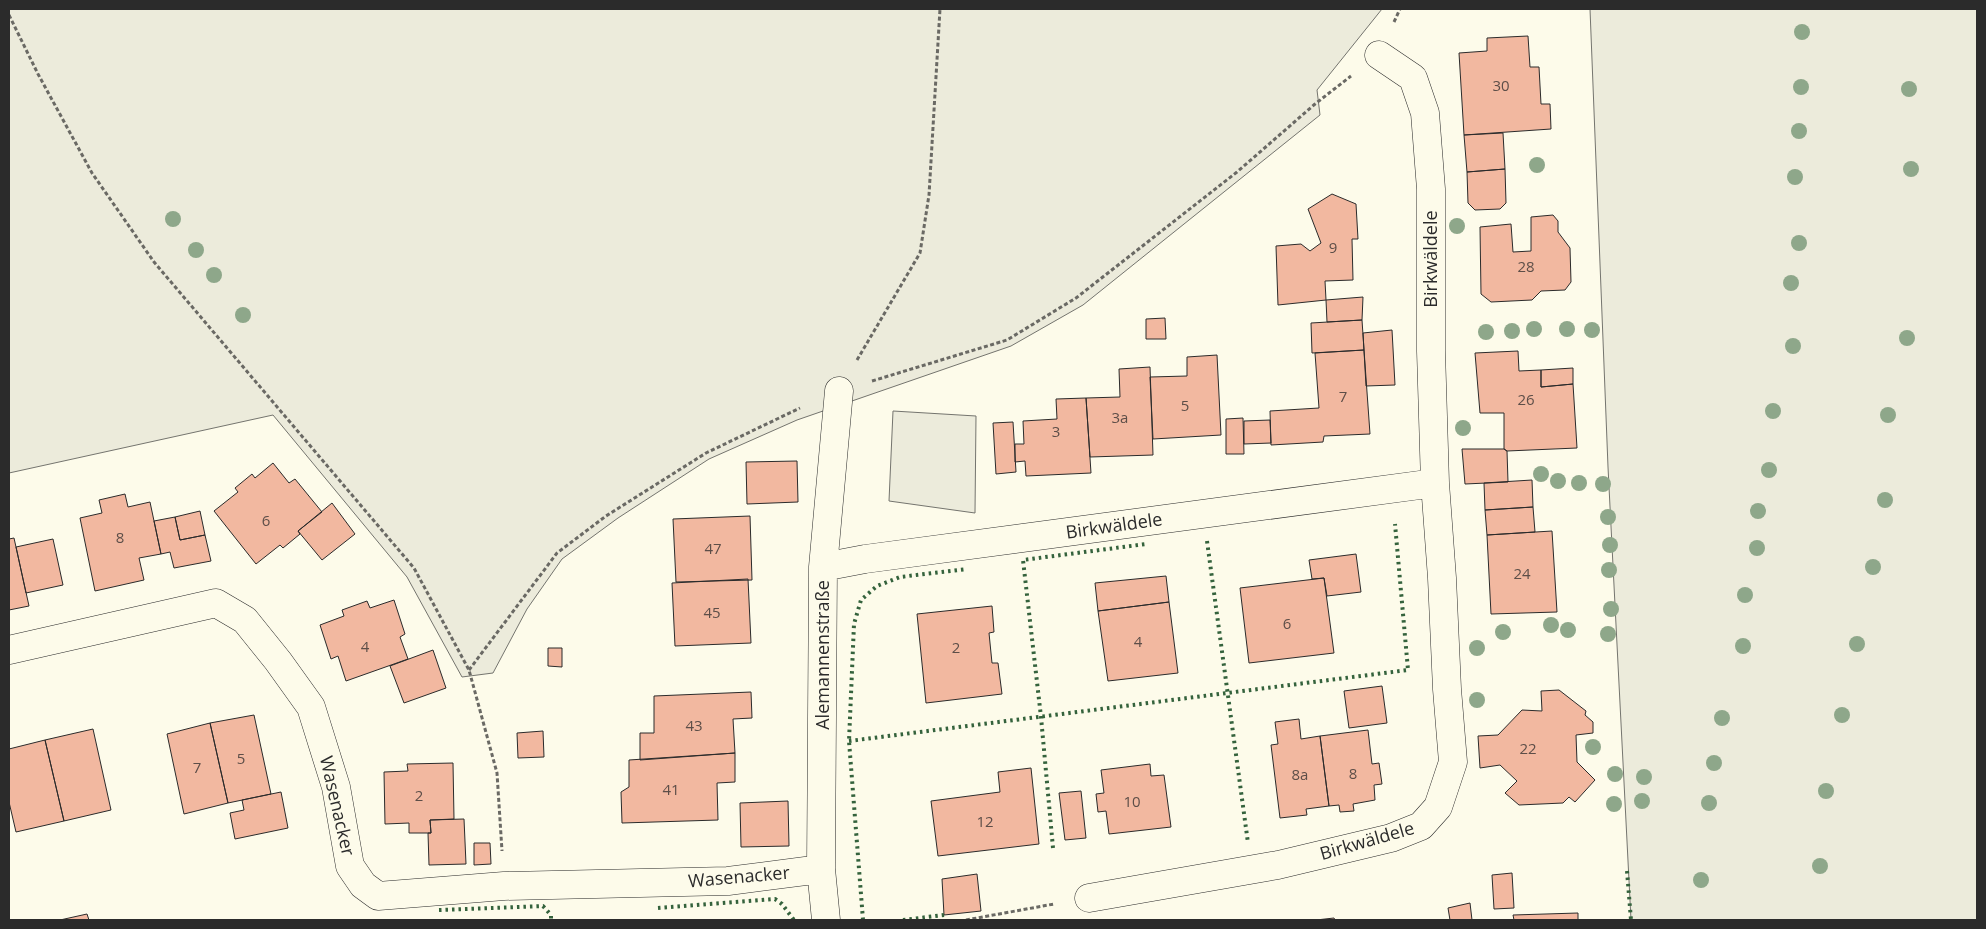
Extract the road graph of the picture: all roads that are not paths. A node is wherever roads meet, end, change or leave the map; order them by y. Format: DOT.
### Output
graph roads {
  1 [pos="1380,55"];
  2 [pos="839,391"];
  3 [pos="1435,483"];
  4 [pos="823,567"];
  5 [pos="9,650"];
  6 [pos="821,869"];
  7 [pos="1089,898"];
  8 [pos="826,920"];
  1 -- 3 [label="street, Birkwäldele"];
  2 -- 4 [label="street, Alemannenstraße"];
  3 -- 4 [label="street, Birkwäldele"];
  3 -- 7 [label="street, Birkwäldele"];
  4 -- 6 [label="street, Alemannenstraße"];
  5 -- 6 [label="street, Wasenacker"];
  6 -- 8 [label="street, Alemannenstraße"];
}
